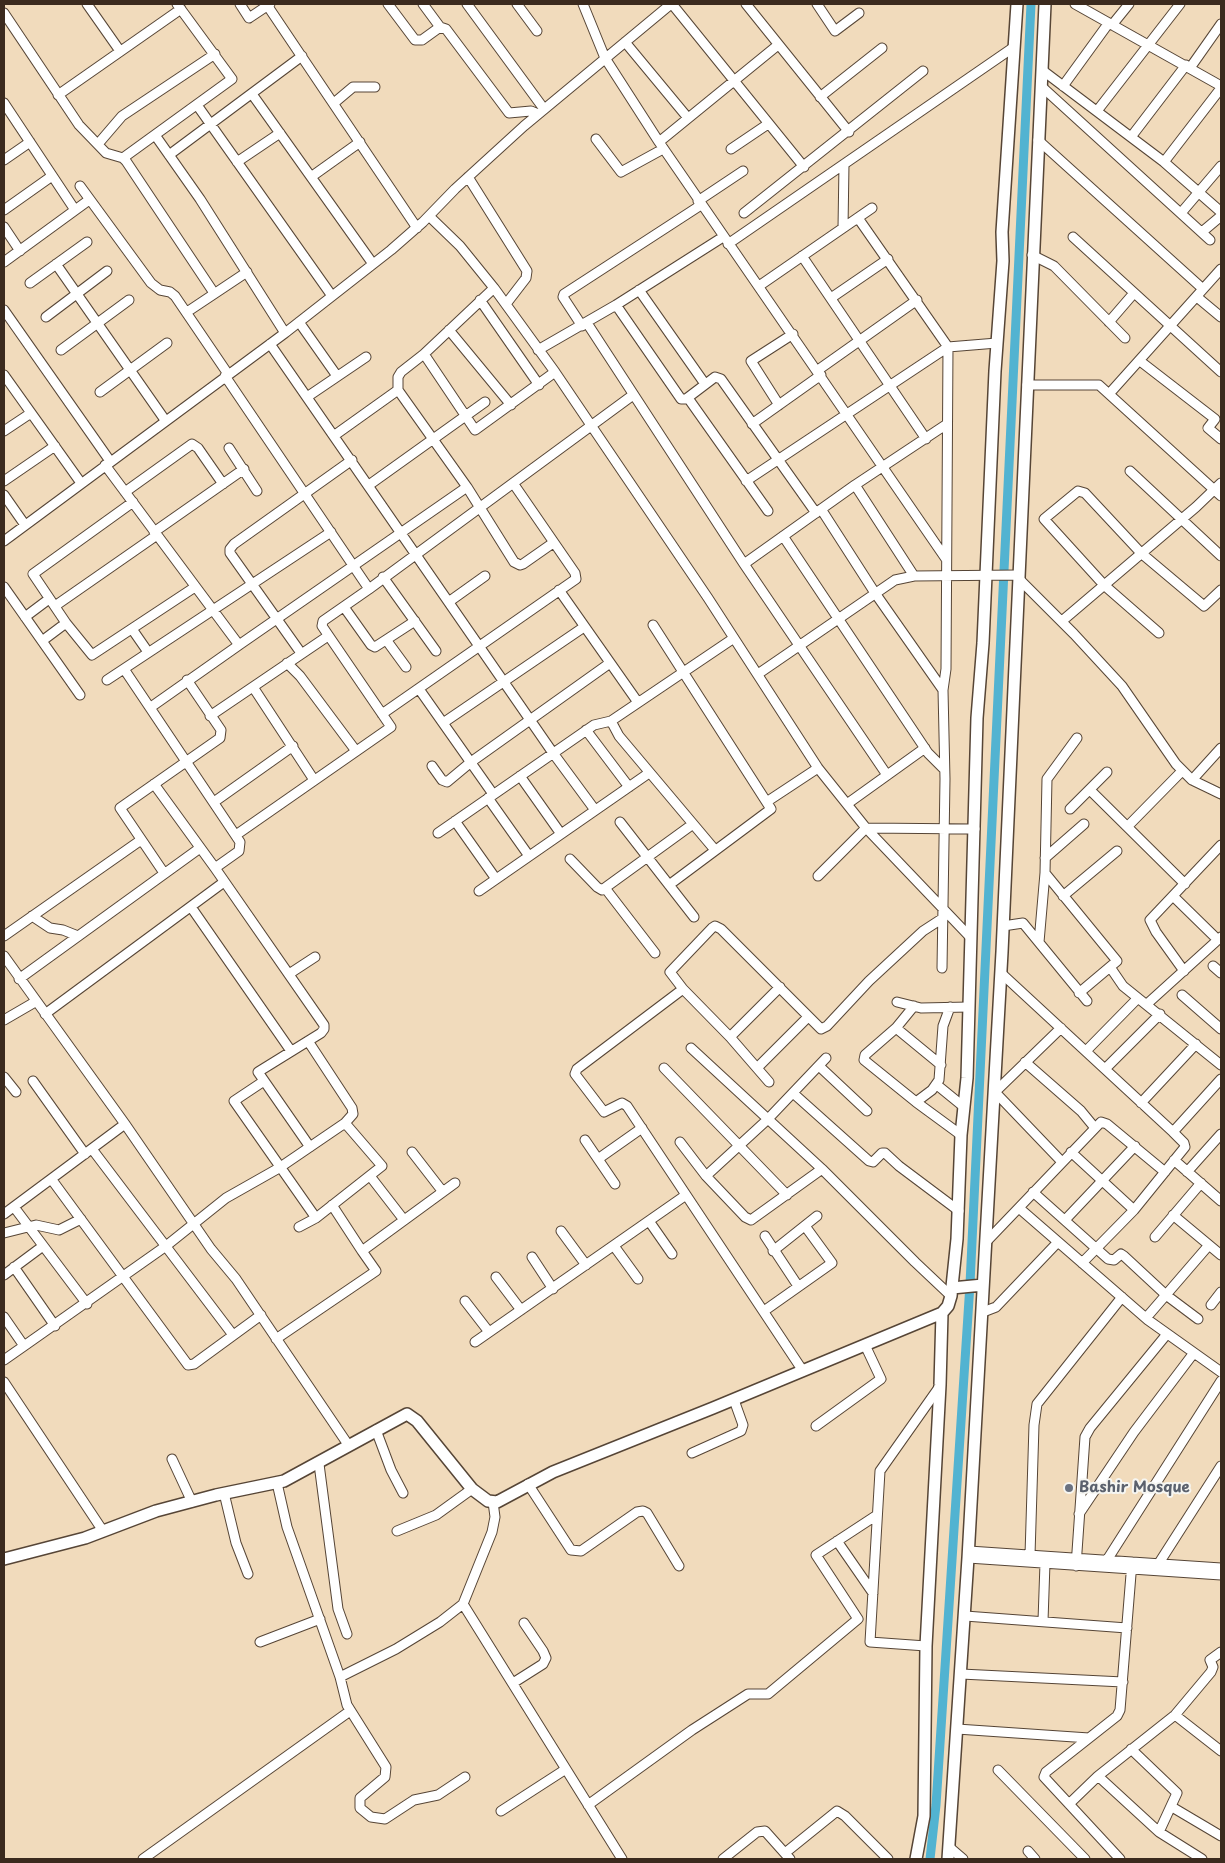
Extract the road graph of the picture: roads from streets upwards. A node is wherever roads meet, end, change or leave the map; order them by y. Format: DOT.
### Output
graph roads {
  1 [pos="100,4"];
  2 [pos="240,4"];
  3 [pos="269,4"];
  4 [pos="388,4"];
  5 [pos="423,4"];
  6 [pos="467,4"];
  7 [pos="517,4"];
  8 [pos="583,4"];
  9 [pos="672,4"];
  10 [pos="746,4"];
  11 [pos="817,4"];
  12 [pos="1017,4"];
  13 [pos="1045,4"];
  14 [pos="1076,4"];
  15 [pos="1129,4"];
  16 [pos="1180,4"];
  17 [pos="89,7"];
  18 [pos="179,7"];
  19 [pos="4,14"];
  20 [pos="859,14"];
  21 [pos="1110,24"];
  22 [pos="1221,24"];
  23 [pos="440,27"];
  24 [pos="537,31"];
  25 [pos="625,42"];
  26 [pos="778,45"];
  27 [pos="1147,45"];
  28 [pos="1014,47"];
  29 [pos="882,48"];
  30 [pos="120,51"];
  31 [pos="214,54"];
  32 [pos="302,56"];
  33 [pos="605,58"];
  34 [pos="1188,66"];
  35 [pos="1042,70"];
  36 [pos="923,71"];
  37 [pos="734,81"];
  38 [pos="1041,86"];
  39 [pos="1063,86"];
  40 [pos="374,87"];
  41 [pos="1221,87"];
  42 [pos="252,94"];
  43 [pos="58,95"];
  44 [pos="820,97"];
  45 [pos="334,103"];
  46 [pos="197,105"];
  47 [pos="5,108"];
  48 [pos="541,112"];
  49 [pos="1097,112"];
  50 [pos="688,118"];
  51 [pos="768,124"];
  52 [pos="211,125"];
  53 [pos="848,132"];
  54 [pos="280,133"];
  55 [pos="155,135"];
  56 [pos="1131,137"];
  57 [pos="596,139"];
  58 [pos="1038,140"];
  59 [pos="30,142"];
  60 [pos="360,142"];
  61 [pos="98,144"];
  62 [pos="661,145"];
  63 [pos="731,149"];
  64 [pos="169,155"];
  65 [pos="123,158"];
  66 [pos="4,160"];
  67 [pos="237,162"];
  68 [pos="1164,162"];
  69 [pos="844,164"];
  70 [pos="1221,166"];
  71 [pos="804,167"];
  72 [pos="743,171"];
  73 [pos="52,176"];
  74 [pos="311,177"];
  75 [pos="468,177"];
  76 [pos="80,186"];
  77 [pos="1199,190"];
  78 [pos="89,200"];
  79 [pos="700,203"];
  80 [pos="872,208"];
  81 [pos="4,210"];
  82 [pos="75,210"];
  83 [pos="1221,212"];
  84 [pos="744,213"];
  85 [pos="1181,213"];
  86 [pos="429,216"];
  87 [pos="1221,216"];
  88 [pos="858,218"];
  89 [pos="4,227"];
  90 [pos="417,228"];
  91 [pos="843,228"];
  92 [pos="1202,232"];
  93 [pos="1073,237"];
  94 [pos="726,240"];
  95 [pos="1210,240"];
  96 [pos="87,242"];
  97 [pos="20,251"];
  98 [pos="1032,255"];
  99 [pos="802,256"];
  100 [pos="888,259"];
  101 [pos="4,262"];
  102 [pos="56,264"];
  103 [pos="373,264"];
  104 [pos="1221,268"];
  105 [pos="107,271"];
  106 [pos="247,272"];
  107 [pos="30,283"];
  108 [pos="759,286"];
  109 [pos="494,288"];
  110 [pos="1204,289"];
  111 [pos="638,290"];
  112 [pos="214,293"];
  113 [pos="1134,293"];
  114 [pos="76,294"];
  115 [pos="332,296"];
  116 [pos="1197,297"];
  117 [pos="831,298"];
  118 [pos="129,300"];
  119 [pos="480,300"];
  120 [pos="917,300"];
  121 [pos="506,304"];
  122 [pos="616,305"];
  123 [pos="4,310"];
  124 [pos="187,312"];
  125 [pos="46,317"];
  126 [pos="1221,317"];
  127 [pos="299,322"];
  128 [pos="1109,322"];
  129 [pos="97,324"];
  130 [pos="584,324"];
  131 [pos="1170,327"];
  132 [pos="449,330"];
  133 [pos="285,333"];
  134 [pos="793,334"];
  135 [pos="1125,338"];
  136 [pos="860,340"];
  137 [pos="166,343"];
  138 [pos="997,343"];
  139 [pos="270,344"];
  140 [pos="948,346"];
  141 [pos="61,350"];
  142 [pos="538,350"];
  143 [pos="424,354"];
  144 [pos="366,357"];
  145 [pos="1140,361"];
  146 [pos="130,370"];
  147 [pos="555,372"];
  148 [pos="820,372"];
  149 [pos="1221,372"];
  150 [pos="227,375"];
  151 [pos="337,376"];
  152 [pos="5,378"];
  153 [pos="705,384"];
  154 [pos="891,384"];
  155 [pos="539,385"];
  156 [pos="1027,385"];
  157 [pos="398,390"];
  158 [pos="100,392"];
  159 [pos="1109,394"];
  160 [pos="633,395"];
  161 [pos="307,397"];
  162 [pos="688,398"];
  163 [pos="486,402"];
  164 [pos="511,405"];
  165 [pos="779,405"];
  166 [pos="30,413"];
  167 [pos="847,414"];
  168 [pos="466,417"];
  169 [pos="165,420"];
  170 [pos="752,424"];
  171 [pos="947,424"];
  172 [pos="592,427"];
  173 [pos="4,431"];
  174 [pos="335,435"];
  175 [pos="926,438"];
  176 [pos="1221,439"];
  177 [pos="434,440"];
  178 [pos="55,446"];
  179 [pos="228,448"];
  180 [pos="352,460"];
  181 [pos="778,462"];
  182 [pos="108,463"];
  183 [pos="884,466"];
  184 [pos="244,469"];
  185 [pos="1130,471"];
  186 [pos="4,481"];
  187 [pos="746,481"];
  188 [pos="81,483"];
  189 [pos="513,483"];
  190 [pos="223,484"];
  191 [pos="369,485"];
  192 [pos="855,485"];
  193 [pos="467,487"];
  194 [pos="257,490"];
  195 [pos="1219,490"];
  196 [pos="125,492"];
  197 [pos="305,493"];
  198 [pos="4,495"];
  199 [pos="133,502"];
  200 [pos="479,508"];
  201 [pos="768,511"];
  202 [pos="819,511"];
  203 [pos="1181,520"];
  204 [pos="25,525"];
  205 [pos="330,532"];
  206 [pos="155,533"];
  207 [pos="402,533"];
  208 [pos="783,536"];
  209 [pos="4,540"];
  210 [pos="553,543"];
  211 [pos="416,553"];
  212 [pos="1142,553"];
  213 [pos="1221,556"];
  214 [pos="946,559"];
  215 [pos="744,564"];
  216 [pos="355,567"];
  217 [pos="946,574"];
  218 [pos="990,575"];
  219 [pos="485,576"];
  220 [pos="914,576"];
  221 [pos="1015,576"];
  222 [pos="383,577"];
  223 [pos="252,584"];
  224 [pos="1104,585"];
  225 [pos="195,586"];
  226 [pos="4,587"];
  227 [pos="369,589"];
  228 [pos="559,590"];
  229 [pos="1221,590"];
  230 [pos="875,593"];
  231 [pos="450,601"];
  232 [pos="52,603"];
  233 [pos="344,607"];
  234 [pos="213,609"];
  235 [pos="25,617"];
  236 [pos="838,618"];
  237 [pos="277,619"];
  238 [pos="415,621"];
  239 [pos="1062,621"];
  240 [pos="66,623"];
  241 [pos="653,626"];
  242 [pos="584,627"];
  243 [pos="132,629"];
  244 [pos="1159,633"];
  245 [pos="328,636"];
  246 [pos="734,638"];
  247 [pos="387,641"];
  248 [pos="42,642"];
  249 [pos="239,645"];
  250 [pos="480,645"];
  251 [pos="799,645"];
  252 [pos="436,651"];
  253 [pos="148,652"];
  254 [pos="301,653"];
  255 [pos="287,663"];
  256 [pos="610,663"];
  257 [pos="406,667"];
  258 [pos="124,669"];
  259 [pos="682,671"];
  260 [pos="758,674"];
  261 [pos="107,680"];
  262 [pos="187,680"];
  263 [pos="504,680"];
  264 [pos="253,687"];
  265 [pos="419,688"];
  266 [pos="943,690"];
  267 [pos="80,695"];
  268 [pos="637,701"];
  269 [pos="151,707"];
  270 [pos="382,714"];
  271 [pos="210,716"];
  272 [pos="531,720"];
  273 [pos="610,721"];
  274 [pos="443,724"];
  275 [pos="586,730"];
  276 [pos="1077,738"];
  277 [pos="293,746"];
  278 [pos="924,748"];
  279 [pos="1221,748"];
  280 [pos="356,751"];
  281 [pos="553,753"];
  282 [pos="188,760"];
  283 [pos="471,762"];
  284 [pos="432,766"];
  285 [pos="818,768"];
  286 [pos="944,769"];
  287 [pos="1182,771"];
  288 [pos="1107,772"];
  289 [pos="650,774"];
  290 [pos="887,775"];
  291 [pos="520,776"];
  292 [pos="314,780"];
  293 [pos="1192,780"];
  294 [pos="154,784"];
  295 [pos="629,787"];
  296 [pos="1090,790"];
  297 [pos="1221,794"];
  298 [pos="491,796"];
  299 [pos="768,801"];
  300 [pos="214,802"];
  301 [pos="847,804"];
  302 [pos="1070,809"];
  303 [pos="595,810"];
  304 [pos="454,821"];
  305 [pos="620,822"];
  306 [pos="693,824"];
  307 [pos="1084,824"];
  308 [pos="1128,826"];
  309 [pos="866,828"];
  310 [pos="944,828"];
  311 [pos="976,829"];
  312 [pos="438,832"];
  313 [pos="561,834"];
  314 [pos="236,835"];
  315 [pos="141,840"];
  316 [pos="1221,845"];
  317 [pos="200,848"];
  318 [pos="715,850"];
  319 [pos="1117,851"];
  320 [pos="528,856"];
  321 [pos="648,858"];
  322 [pos="1045,858"];
  323 [pos="570,859"];
  324 [pos="215,868"];
  325 [pos="164,873"];
  326 [pos="1045,873"];
  327 [pos="818,876"];
  328 [pos="496,879"];
  329 [pos="224,882"];
  330 [pos="1185,884"];
  331 [pos="669,885"];
  332 [pos="605,888"];
  333 [pos="479,891"];
  334 [pos="1064,896"];
  335 [pos="1173,896"];
  336 [pos="190,907"];
  337 [pos="943,914"];
  338 [pos="32,916"];
  339 [pos="694,917"];
  340 [pos="1003,926"];
  341 [pos="4,936"];
  342 [pos="78,936"];
  343 [pos="971,938"];
  344 [pos="1220,938"];
  345 [pos="1039,942"];
  346 [pos="656,953"];
  347 [pos="315,957"];
  348 [pos="5,959"];
  349 [pos="1213,966"];
  350 [pos="1110,967"];
  351 [pos="942,968"];
  352 [pos="1184,971"];
  353 [pos="1001,973"];
  354 [pos="1221,973"];
  355 [pos="289,974"];
  356 [pos="19,979"];
  357 [pos="780,987"];
  358 [pos="683,989"];
  359 [pos="1079,992"];
  360 [pos="1182,995"];
  361 [pos="1138,998"];
  362 [pos="1087,1001"];
  363 [pos="35,1002"];
  364 [pos="897,1002"];
  365 [pos="1147,1004"];
  366 [pos="914,1006"];
  367 [pos="950,1007"];
  368 [pos="969,1007"];
  369 [pos="45,1014"];
  370 [pos="1160,1014"];
  371 [pos="808,1016"];
  372 [pos="4,1020"];
  373 [pos="896,1028"];
  374 [pos="1061,1028"];
  375 [pos="1221,1029"];
  376 [pos="730,1037"];
  377 [pos="308,1041"];
  378 [pos="1196,1044"];
  379 [pos="691,1048"];
  380 [pos="291,1051"];
  381 [pos="1086,1051"];
  382 [pos="826,1058"];
  383 [pos="1025,1062"];
  384 [pos="941,1065"];
  385 [pos="1221,1065"];
  386 [pos="819,1066"];
  387 [pos="664,1068"];
  388 [pos="757,1068"];
  389 [pos="1105,1069"];
  390 [pos="4,1077"];
  391 [pos="1221,1079"];
  392 [pos="264,1080"];
  393 [pos="34,1081"];
  394 [pos="770,1082"];
  395 [pos="937,1085"];
  396 [pos="16,1092"];
  397 [pos="995,1092"];
  398 [pos="794,1093"];
  399 [pos="916,1102"];
  400 [pos="1141,1103"];
  401 [pos="964,1106"];
  402 [pos="867,1111"];
  403 [pos="767,1120"];
  404 [pos="345,1123"];
  405 [pos="125,1124"];
  406 [pos="642,1128"];
  407 [pos="1095,1128"];
  408 [pos="1173,1132"];
  409 [pos="1221,1134"];
  410 [pos="961,1135"];
  411 [pos="585,1140"];
  412 [pos="680,1142"];
  413 [pos="740,1146"];
  414 [pos="1135,1146"];
  415 [pos="310,1147"];
  416 [pos="89,1152"];
  417 [pos="412,1152"];
  418 [pos="1071,1152"];
  419 [pos="598,1159"];
  420 [pos="1174,1160"];
  421 [pos="1062,1162"];
  422 [pos="279,1168"];
  423 [pos="822,1169"];
  424 [pos="1165,1172"];
  425 [pos="1187,1172"];
  426 [pos="370,1176"];
  427 [pos="706,1176"];
  428 [pos="52,1180"];
  429 [pos="1102,1180"];
  430 [pos="455,1183"];
  431 [pos="1201,1183"];
  432 [pos="615,1184"];
  433 [pos="443,1192"];
  434 [pos="1033,1192"];
  435 [pos="686,1195"];
  436 [pos="787,1195"];
  437 [pos="1221,1199"];
  438 [pos="332,1205"];
  439 [pos="14,1207"];
  440 [pos="1019,1208"];
  441 [pos="959,1210"];
  442 [pos="1134,1210"];
  443 [pos="4,1214"];
  444 [pos="1173,1215"];
  445 [pos="817,1216"];
  446 [pos="316,1218"];
  447 [pos="81,1219"];
  448 [pos="404,1220"];
  449 [pos="1065,1220"];
  450 [pos="649,1221"];
  451 [pos="195,1224"];
  452 [pos="28,1226"];
  453 [pos="806,1226"];
  454 [pos="299,1227"];
  455 [pos="561,1231"];
  456 [pos="4,1233"];
  457 [pos="765,1236"];
  458 [pos="1154,1237"];
  459 [pos="987,1241"];
  460 [pos="1058,1242"];
  461 [pos="1209,1244"];
  462 [pos="44,1246"];
  463 [pos="166,1246"];
  464 [pos="614,1246"];
  465 [pos="1097,1249"];
  466 [pos="362,1251"];
  467 [pos="773,1251"];
  468 [pos="672,1254"];
  469 [pos="1221,1255"];
  470 [pos="532,1257"];
  471 [pos="1082,1263"];
  472 [pos="586,1265"];
  473 [pos="14,1267"];
  474 [pos="4,1275"];
  475 [pos="124,1276"];
  476 [pos="496,1277"];
  477 [pos="638,1279"];
  478 [pos="980,1285"];
  479 [pos="798,1286"];
  480 [pos="553,1289"];
  481 [pos="954,1290"];
  482 [pos="1221,1292"];
  483 [pos="1166,1295"];
  484 [pos="1122,1297"];
  485 [pos="465,1301"];
  486 [pos="87,1304"];
  487 [pos="1211,1305"];
  488 [pos="521,1310"];
  489 [pos="764,1310"];
  490 [pos="983,1312"];
  491 [pos="942,1313"];
  492 [pos="261,1315"];
  493 [pos="4,1317"];
  494 [pos="1146,1318"];
  495 [pos="1198,1320"];
  496 [pos="55,1326"];
  497 [pos="489,1332"];
  498 [pos="1167,1334"];
  499 [pos="233,1336"];
  500 [pos="276,1339"];
  501 [pos="475,1342"];
  502 [pos="864,1345"];
  503 [pos="24,1346"];
  504 [pos="1193,1354"];
  505 [pos="4,1360"];
  506 [pos="804,1371"];
  507 [pos="1221,1372"];
  508 [pos="1221,1381"];
  509 [pos="4,1382"];
  510 [pos="940,1385"];
  511 [pos="734,1400"];
  512 [pos="816,1426"];
  513 [pos="376,1430"];
  514 [pos="348,1446"];
  515 [pos="692,1453"];
  516 [pos="172,1459"];
  517 [pos="319,1464"];
  518 [pos="1221,1466"];
  519 [pos="276,1483"];
  520 [pos="528,1484"];
  521 [pos="472,1489"];
  522 [pos="224,1493"];
  523 [pos="403,1493"];
  524 [pos="192,1502"];
  525 [pos="493,1502"];
  526 [pos="1079,1514"];
  527 [pos="877,1515"];
  528 [pos="103,1531"];
  529 [pos="397,1531"];
  530 [pos="837,1541"];
  531 [pos="969,1554"];
  532 [pos="1030,1555"];
  533 [pos="4,1560"];
  534 [pos="1076,1561"];
  535 [pos="1045,1563"];
  536 [pos="1107,1564"];
  537 [pos="679,1566"];
  538 [pos="1132,1566"];
  539 [pos="1159,1567"];
  540 [pos="1221,1568"];
  541 [pos="248,1574"];
  542 [pos="1221,1575"];
  543 [pos="873,1593"];
  544 [pos="462,1604"];
  545 [pos="965,1616"];
  546 [pos="320,1619"];
  547 [pos="1043,1621"];
  548 [pos="524,1623"];
  549 [pos="1127,1628"];
  550 [pos="347,1634"];
  551 [pos="260,1642"];
  552 [pos="926,1646"];
  553 [pos="1221,1652"];
  554 [pos="961,1674"];
  555 [pos="340,1678"];
  556 [pos="1123,1682"];
  557 [pos="513,1683"];
  558 [pos="350,1711"];
  559 [pos="1175,1715"];
  560 [pos="957,1729"];
  561 [pos="1089,1738"];
  562 [pos="1131,1749"];
  563 [pos="1221,1752"];
  564 [pos="566,1769"];
  565 [pos="998,1770"];
  566 [pos="1098,1776"];
  567 [pos="465,1777"];
  568 [pos="1069,1804"];
  569 [pos="588,1805"];
  570 [pos="1172,1806"];
  571 [pos="501,1811"];
  572 [pos="1159,1832"];
  573 [pos="1221,1836"];
  574 [pos="949,1847"];
  575 [pos="1028,1851"];
  576 [pos="787,1856"];
  577 [pos="144,1859"];
  578 [pos="622,1859"];
  579 [pos="723,1859"];
  580 [pos="888,1859"];
  581 [pos="916,1859"];
  582 [pos="948,1859"];
  583 [pos="963,1859"];
  584 [pos="1035,1859"];
  585 [pos="1085,1859"];
  586 [pos="1120,1859"];
  587 [pos="1202,1859"];
  1 -- 17 [label="street"];
  2 -- 3 [label="street"];
  3 -- 32 [label="street"];
  4 -- 23 [label="street"];
  5 -- 23 [label="street"];
  6 -- 48 [label="street"];
  7 -- 24 [label="street"];
  8 -- 33 [label="street"];
  9 -- 25 [label="street"];
  9 -- 37 [label="street"];
  10 -- 26 [label="street"];
  11 -- 20 [label="street"];
  12 -- 28 [label="street"];
  13 -- 35 [label="street"];
  14 -- 21 [label="street"];
  15 -- 21 [label="street"];
  16 -- 27 [label="street"];
  17 -- 30 [label="street"];
  18 -- 30 [label="street"];
  18 -- 31 [label="street"];
  19 -- 43 [label="street"];
  21 -- 27 [label="street"];
  21 -- 39 [label="street"];
  22 -- 34 [label="street"];
  23 -- 48 [label="street"];
  25 -- 33 [label="street"];
  25 -- 50 [label="street"];
  26 -- 37 [label="street"];
  26 -- 44 [label="street"];
  27 -- 34 [label="street"];
  27 -- 49 [label="street"];
  28 -- 69 [label="street"];
  28 -- 138 [label="street"];
  29 -- 44 [label="street"];
  30 -- 43 [label="street"];
  31 -- 46 [label="street"];
  31 -- 61 [label="street"];
  32 -- 42 [label="street"];
  32 -- 45 [label="street"];
  33 -- 48 [label="street"];
  33 -- 62 [label="street"];
  34 -- 41 [label="street"];
  34 -- 56 [label="street"];
  35 -- 38 [label="street"];
  35 -- 39 [label="street"];
  36 -- 53 [label="street"];
  37 -- 50 [label="street"];
  37 -- 51 [label="street"];
  38 -- 58 [label="street"];
  38 -- 85 [label="street"];
  39 -- 49 [label="street"];
  40 -- 45 [label="street"];
  41 -- 68 [label="street"];
  42 -- 52 [label="street"];
  42 -- 54 [label="street"];
  43 -- 61 [label="street"];
  44 -- 53 [label="street"];
  45 -- 60 [label="street"];
  46 -- 52 [label="street"];
  46 -- 55 [label="street"];
  47 -- 59 [label="street"];
  48 -- 75 [label="street"];
  49 -- 56 [label="street"];
  50 -- 62 [label="street"];
  51 -- 63 [label="street"];
  51 -- 71 [label="street"];
  52 -- 64 [label="street"];
  52 -- 67 [label="street"];
  53 -- 71 [label="street"];
  54 -- 67 [label="street"];
  54 -- 74 [label="street"];
  55 -- 64 [label="street"];
  55 -- 65 [label="street"];
  56 -- 68 [label="street"];
  57 -- 62 [label="street"];
  58 -- 98 [label="street"];
  58 -- 110 [label="street"];
  59 -- 66 [label="street"];
  59 -- 73 [label="street"];
  60 -- 74 [label="street"];
  60 -- 90 [label="street"];
  61 -- 65 [label="street"];
  62 -- 79 [label="street"];
  64 -- 106 [label="street"];
  65 -- 112 [label="street"];
  67 -- 115 [label="street"];
  68 -- 77 [label="street"];
  69 -- 91 [label="street"];
  69 -- 94 [label="street"];
  70 -- 77 [label="street"];
  71 -- 84 [label="street"];
  72 -- 79 [label="street"];
  73 -- 81 [label="street"];
  73 -- 82 [label="street"];
  74 -- 103 [label="street"];
  75 -- 86 [label="street"];
  75 -- 121 [label="street"];
  76 -- 78 [label="street"];
  77 -- 83 [label="street"];
  77 -- 85 [label="street"];
  78 -- 82 [label="street"];
  78 -- 124 [label="street"];
  79 -- 94 [label="street"];
  79 -- 130 [label="street"];
  80 -- 88 [label="street"];
  82 -- 97 [label="street"];
  85 -- 92 [label="street"];
  86 -- 90 [label="street"];
  86 -- 109 [label="street"];
  87 -- 92 [label="street"];
  88 -- 91 [label="street"];
  88 -- 100 [label="street"];
  89 -- 97 [label="street"];
  90 -- 103 [label="street"];
  91 -- 99 [label="street"];
  92 -- 95 [label="street"];
  93 -- 113 [label="street"];
  94 -- 108 [label="street"];
  94 -- 111 [label="street"];
  96 -- 102 [label="street"];
  97 -- 101 [label="street"];
  98 -- 128 [label="street"];
  98 -- 156 [label="street"];
  99 -- 108 [label="street"];
  99 -- 117 [label="street"];
  100 -- 117 [label="street"];
  100 -- 120 [label="street"];
  102 -- 107 [label="street"];
  102 -- 114 [label="street"];
  103 -- 115 [label="street"];
  104 -- 110 [label="street"];
  105 -- 114 [label="street"];
  106 -- 112 [label="street"];
  106 -- 133 [label="street"];
  108 -- 134 [label="street"];
  109 -- 119 [label="street"];
  109 -- 121 [label="street"];
  110 -- 116 [label="street"];
  111 -- 122 [label="street"];
  111 -- 153 [label="street"];
  112 -- 124 [label="street"];
  113 -- 128 [label="street"];
  113 -- 131 [label="street"];
  114 -- 125 [label="street"];
  114 -- 129 [label="street"];
  115 -- 127 [label="street"];
  116 -- 126 [label="street"];
  116 -- 131 [label="street"];
  117 -- 136 [label="street"];
  118 -- 129 [label="street"];
  119 -- 132 [label="street"];
  119 -- 155 [label="street"];
  120 -- 136 [label="street"];
  120 -- 140 [label="street"];
  121 -- 142 [label="street"];
  122 -- 130 [label="street"];
  122 -- 162 [label="street"];
  123 -- 182 [label="street"];
  124 -- 150 [label="street"];
  127 -- 133 [label="street"];
  127 -- 151 [label="street"];
  128 -- 135 [label="street"];
  129 -- 141 [label="street"];
  129 -- 146 [label="street"];
  130 -- 142 [label="street"];
  130 -- 160 [label="street"];
  131 -- 145 [label="street"];
  131 -- 149 [label="street"];
  132 -- 143 [label="street"];
  132 -- 164 [label="street"];
  133 -- 139 [label="street"];
  134 -- 148 [label="street"];
  134 -- 165 [label="street"];
  136 -- 148 [label="street"];
  136 -- 154 [label="street"];
  137 -- 146 [label="street"];
  138 -- 140 [label="street"];
  138 -- 218 [label="street"];
  139 -- 150 [label="street"];
  139 -- 161 [label="street"];
  140 -- 154 [label="street"];
  140 -- 171 [label="street"];
  142 -- 147 [label="street"];
  143 -- 157 [label="street"];
  143 -- 168 [label="street"];
  144 -- 151 [label="street"];
  145 -- 159 [label="street"];
  145 -- 176 [label="street"];
  146 -- 158 [label="street"];
  146 -- 169 [label="street"];
  147 -- 155 [label="street"];
  147 -- 172 [label="street"];
  148 -- 165 [label="street"];
  148 -- 167 [label="street"];
  150 -- 169 [label="street"];
  150 -- 197 [label="street"];
  151 -- 161 [label="street"];
  152 -- 166 [label="street"];
  153 -- 162 [label="street"];
  153 -- 170 [label="street"];
  154 -- 167 [label="street"];
  154 -- 175 [label="street"];
  155 -- 164 [label="street"];
  156 -- 159 [label="street"];
  156 -- 221 [label="street"];
  157 -- 174 [label="street"];
  157 -- 177 [label="street"];
  159 -- 195 [label="street"];
  160 -- 172 [label="street"];
  160 -- 215 [label="street"];
  161 -- 174 [label="street"];
  162 -- 187 [label="street"];
  163 -- 168 [label="street"];
  164 -- 168 [label="street"];
  165 -- 170 [label="street"];
  166 -- 173 [label="street"];
  166 -- 178 [label="street"];
  167 -- 181 [label="street"];
  167 -- 183 [label="street"];
  168 -- 177 [label="street"];
  169 -- 182 [label="street"];
  170 -- 181 [label="street"];
  171 -- 175 [label="street"];
  171 -- 214 [label="street"];
  172 -- 189 [label="street"];
  172 -- 246 [label="street"];
  174 -- 180 [label="street"];
  175 -- 183 [label="street"];
  177 -- 191 [label="street"];
  177 -- 193 [label="street"];
  178 -- 186 [label="street"];
  178 -- 188 [label="street"];
  179 -- 184 [label="street"];
  180 -- 191 [label="street"];
  180 -- 197 [label="street"];
  181 -- 187 [label="street"];
  181 -- 202 [label="street"];
  182 -- 188 [label="street"];
  182 -- 196 [label="street"];
  183 -- 192 [label="street"];
  183 -- 214 [label="street"];
  184 -- 190 [label="street"];
  184 -- 194 [label="street"];
  185 -- 203 [label="street"];
  187 -- 201 [label="street"];
  188 -- 204 [label="street"];
  189 -- 200 [label="street"];
  189 -- 210 [label="street"];
  190 -- 196 [label="street"];
  190 -- 206 [label="street"];
  191 -- 207 [label="street"];
  192 -- 202 [label="street"];
  192 -- 220 [label="street"];
  193 -- 200 [label="street"];
  193 -- 207 [label="street"];
  195 -- 203 [label="street"];
  196 -- 199 [label="street"];
  197 -- 205 [label="street"];
  197 -- 223 [label="street"];
  198 -- 204 [label="street"];
  199 -- 206 [label="street"];
  199 -- 232 [label="street"];
  200 -- 210 [label="street"];
  200 -- 211 [label="street"];
  202 -- 208 [label="street"];
  202 -- 230 [label="street"];
  203 -- 212 [label="street"];
  203 -- 213 [label="street"];
  204 -- 209 [label="street"];
  205 -- 216 [label="street"];
  205 -- 223 [label="street"];
  206 -- 225 [label="street"];
  206 -- 232 [label="street"];
  207 -- 211 [label="street"];
  207 -- 216 [label="street"];
  208 -- 215 [label="street"];
  208 -- 236 [label="street"];
  210 -- 228 [label="street"];
  211 -- 222 [label="street"];
  211 -- 231 [label="street"];
  212 -- 224 [label="street"];
  212 -- 224 [label="street"];
  212 -- 229 [label="street"];
  214 -- 217 [label="street"];
  215 -- 251 [label="street"];
  216 -- 227 [label="street"];
  216 -- 237 [label="street"];
  217 -- 218 [label="street"];
  217 -- 220 [label="street"];
  217 -- 266 [label="street"];
  218 -- 221 [label="street"];
  218 -- 311 [label="street"];
  219 -- 231 [label="street"];
  220 -- 230 [label="street"];
  221 -- 239 [label="street"];
  221 -- 340 [label="street"];
  222 -- 227 [label="street"];
  222 -- 238 [label="street"];
  223 -- 234 [label="street"];
  223 -- 237 [label="street"];
  224 -- 239 [label="street"];
  224 -- 244 [label="street"];
  225 -- 234 [label="street"];
  225 -- 243 [label="street"];
  226 -- 235 [label="street"];
  227 -- 233 [label="street"];
  228 -- 242 [label="street"];
  228 -- 250 [label="street"];
  230 -- 236 [label="street"];
  230 -- 266 [label="street"];
  231 -- 250 [label="street"];
  232 -- 235 [label="street"];
  232 -- 240 [label="street"];
  233 -- 245 [label="street"];
  233 -- 247 [label="street"];
  234 -- 249 [label="street"];
  234 -- 253 [label="street"];
  235 -- 248 [label="street"];
  236 -- 251 [label="street"];
  236 -- 278 [label="street"];
  237 -- 249 [label="street"];
  237 -- 254 [label="street"];
  238 -- 247 [label="street"];
  238 -- 252 [label="street"];
  239 -- 287 [label="street"];
  240 -- 243 [label="street"];
  240 -- 248 [label="street"];
  241 -- 259 [label="street"];
  242 -- 256 [label="street"];
  242 -- 263 [label="street"];
  243 -- 253 [label="street"];
  245 -- 254 [label="street"];
  245 -- 270 [label="street"];
  246 -- 259 [label="street"];
  246 -- 260 [label="street"];
  247 -- 257 [label="street"];
  248 -- 267 [label="street"];
  249 -- 262 [label="street"];
  250 -- 263 [label="street"];
  250 -- 265 [label="street"];
  251 -- 260 [label="street"];
  251 -- 290 [label="street"];
  253 -- 258 [label="street"];
  254 -- 255 [label="street"];
  255 -- 264 [label="street"];
  255 -- 280 [label="street"];
  256 -- 268 [label="street"];
  256 -- 272 [label="street"];
  258 -- 261 [label="street"];
  258 -- 269 [label="street"];
  259 -- 268 [label="street"];
  259 -- 299 [label="street"];
  260 -- 285 [label="street"];
  262 -- 269 [label="street"];
  262 -- 271 [label="street"];
  263 -- 272 [label="street"];
  263 -- 274 [label="street"];
  264 -- 271 [label="street"];
  264 -- 277 [label="street"];
  265 -- 270 [label="street"];
  265 -- 274 [label="street"];
  266 -- 286 [label="street"];
  268 -- 273 [label="street"];
  269 -- 282 [label="street"];
  270 -- 280 [label="street"];
  271 -- 282 [label="street"];
  272 -- 281 [label="street"];
  272 -- 283 [label="street"];
  273 -- 275 [label="street"];
  273 -- 289 [label="street"];
  274 -- 283 [label="street"];
  275 -- 281 [label="street"];
  275 -- 295 [label="street"];
  276 -- 322 [label="street"];
  277 -- 292 [label="street"];
  277 -- 300 [label="street"];
  278 -- 286 [label="street"];
  278 -- 290 [label="street"];
  279 -- 293 [label="street"];
  280 -- 292 [label="street"];
  281 -- 291 [label="street"];
  281 -- 303 [label="street"];
  282 -- 294 [label="street"];
  282 -- 300 [label="street"];
  283 -- 284 [label="street"];
  283 -- 298 [label="street"];
  285 -- 299 [label="street"];
  285 -- 301 [label="street"];
  286 -- 310 [label="street"];
  287 -- 293 [label="street"];
  287 -- 308 [label="street"];
  288 -- 296 [label="street"];
  289 -- 295 [label="street"];
  289 -- 306 [label="street"];
  290 -- 301 [label="street"];
  291 -- 298 [label="street"];
  291 -- 313 [label="street"];
  292 -- 314 [label="street"];
  293 -- 297 [label="street"];
  294 -- 315 [label="street"];
  294 -- 317 [label="street"];
  295 -- 303 [label="street"];
  296 -- 302 [label="street"];
  296 -- 308 [label="street"];
  298 -- 304 [label="street"];
  298 -- 320 [label="street"];
  299 -- 318 [label="street"];
  300 -- 314 [label="street"];
  301 -- 309 [label="street"];
  303 -- 313 [label="street"];
  304 -- 312 [label="street"];
  304 -- 328 [label="street"];
  305 -- 321 [label="street"];
  306 -- 318 [label="street"];
  306 -- 321 [label="street"];
  307 -- 322 [label="street"];
  308 -- 330 [label="street"];
  309 -- 310 [label="street"];
  309 -- 327 [label="street"];
  309 -- 337 [label="street"];
  310 -- 311 [label="street"];
  310 -- 337 [label="street"];
  311 -- 343 [label="street"];
  313 -- 320 [label="street"];
  314 -- 324 [label="street"];
  315 -- 325 [label="street"];
  315 -- 338 [label="street"];
  316 -- 330 [label="street"];
  317 -- 324 [label="street"];
  317 -- 325 [label="street"];
  318 -- 331 [label="street"];
  319 -- 334 [label="street"];
  320 -- 328 [label="street"];
  321 -- 331 [label="street"];
  321 -- 332 [label="street"];
  322 -- 326 [label="street"];
  323 -- 332 [label="street"];
  324 -- 329 [label="street"];
  325 -- 342 [label="street"];
  326 -- 334 [label="street"];
  326 -- 345 [label="street"];
  328 -- 333 [label="street"];
  329 -- 336 [label="street"];
  329 -- 355 [label="street"];
  330 -- 335 [label="street"];
  331 -- 339 [label="street"];
  332 -- 346 [label="street"];
  334 -- 350 [label="street"];
  335 -- 344 [label="street"];
  335 -- 352 [label="street"];
  336 -- 369 [label="street"];
  336 -- 380 [label="street"];
  337 -- 343 [label="street"];
  337 -- 351 [label="street"];
  337 -- 371 [label="street"];
  338 -- 341 [label="street"];
  338 -- 342 [label="street"];
  340 -- 345 [label="street"];
  340 -- 353 [label="street"];
  342 -- 356 [label="street"];
  343 -- 368 [label="street"];
  344 -- 352 [label="street"];
  345 -- 359 [label="street"];
  347 -- 355 [label="street"];
  348 -- 356 [label="street"];
  349 -- 354 [label="street"];
  350 -- 359 [label="street"];
  350 -- 361 [label="street"];
  352 -- 365 [label="street"];
  353 -- 374 [label="street"];
  353 -- 397 [label="street"];
  355 -- 377 [label="street"];
  356 -- 363 [label="street"];
  357 -- 358 [label="street"];
  357 -- 371 [label="street"];
  357 -- 376 [label="street"];
  358 -- 376 [label="street"];
  358 -- 406 [label="street"];
  359 -- 362 [label="street"];
  360 -- 375 [label="street"];
  361 -- 365 [label="street"];
  361 -- 381 [label="street"];
  363 -- 369 [label="street"];
  363 -- 372 [label="street"];
  364 -- 366 [label="street"];
  365 -- 370 [label="street"];
  366 -- 367 [label="street"];
  366 -- 373 [label="street"];
  367 -- 368 [label="street"];
  367 -- 384 [label="street"];
  368 -- 401 [label="street"];
  369 -- 405 [label="street"];
  370 -- 378 [label="street"];
  370 -- 389 [label="street"];
  371 -- 388 [label="street"];
  373 -- 384 [label="street"];
  373 -- 399 [label="street"];
  374 -- 381 [label="street"];
  374 -- 383 [label="street"];
  376 -- 388 [label="street"];
  377 -- 380 [label="street"];
  377 -- 404 [label="street"];
  378 -- 385 [label="street"];
  378 -- 400 [label="street"];
  379 -- 403 [label="street"];
  380 -- 392 [label="street"];
  381 -- 389 [label="street"];
  382 -- 386 [label="street"];
  383 -- 397 [label="street"];
  383 -- 407 [label="street"];
  384 -- 395 [label="street"];
  386 -- 398 [label="street"];
  386 -- 402 [label="street"];
  387 -- 413 [label="street"];
  388 -- 394 [label="street"];
  389 -- 400 [label="street"];
  390 -- 396 [label="street"];
  391 -- 408 [label="street"];
  392 -- 415 [label="street"];
  392 -- 422 [label="street"];
  393 -- 416 [label="street"];
  395 -- 399 [label="street"];
  395 -- 401 [label="street"];
  397 -- 421 [label="street"];
  397 -- 459 [label="street"];
  398 -- 403 [label="street"];
  398 -- 441 [label="street"];
  399 -- 410 [label="street"];
  400 -- 408 [label="street"];
  401 -- 410 [label="street"];
  403 -- 413 [label="street"];
  403 -- 423 [label="street"];
  404 -- 415 [label="street"];
  404 -- 426 [label="street"];
  405 -- 416 [label="street"];
  405 -- 451 [label="street"];
  406 -- 419 [label="street"];
  406 -- 435 [label="street"];
  407 -- 414 [label="street"];
  407 -- 418 [label="street"];
  408 -- 420 [label="street"];
  409 -- 425 [label="street"];
  410 -- 441 [label="street"];
  411 -- 419 [label="street"];
  412 -- 427 [label="street"];
  413 -- 427 [label="street"];
  413 -- 436 [label="street"];
  414 -- 424 [label="street"];
  414 -- 429 [label="street"];
  415 -- 422 [label="street"];
  416 -- 428 [label="street"];
  416 -- 463 [label="street"];
  417 -- 433 [label="street"];
  418 -- 421 [label="street"];
  418 -- 429 [label="street"];
  419 -- 432 [label="street"];
  420 -- 424 [label="street"];
  420 -- 425 [label="street"];
  421 -- 434 [label="street"];
  422 -- 446 [label="street"];
  422 -- 451 [label="street"];
  423 -- 436 [label="street"];
  423 -- 481 [label="street"];
  424 -- 442 [label="street"];
  425 -- 431 [label="street"];
  426 -- 438 [label="street"];
  426 -- 448 [label="street"];
  427 -- 436 [label="street"];
  428 -- 439 [label="street"];
  428 -- 447 [label="street"];
  429 -- 442 [label="street"];
  429 -- 449 [label="street"];
  430 -- 433 [label="street"];
  431 -- 437 [label="street"];
  431 -- 444 [label="street"];
  433 -- 448 [label="street"];
  434 -- 440 [label="street"];
  434 -- 449 [label="street"];
  435 -- 450 [label="street"];
  435 -- 489 [label="street"];
  438 -- 446 [label="street"];
  438 -- 466 [label="street"];
  439 -- 443 [label="street"];
  439 -- 452 [label="street"];
  440 -- 459 [label="street"];
  440 -- 460 [label="street"];
  441 -- 481 [label="street"];
  442 -- 465 [label="street"];
  444 -- 458 [label="street"];
  444 -- 461 [label="street"];
  445 -- 453 [label="street"];
  446 -- 454 [label="street"];
  447 -- 452 [label="street"];
  447 -- 475 [label="street"];
  448 -- 466 [label="street"];
  449 -- 465 [label="street"];
  450 -- 464 [label="street"];
  450 -- 468 [label="street"];
  451 -- 463 [label="street"];
  451 -- 492 [label="street"];
  452 -- 456 [label="street"];
  452 -- 462 [label="street"];
  453 -- 467 [label="street"];
  453 -- 479 [label="street"];
  455 -- 472 [label="street"];
  457 -- 467 [label="street"];
  459 -- 478 [label="street"];
  460 -- 471 [label="street"];
  460 -- 490 [label="street"];
  461 -- 469 [label="street"];
  461 -- 483 [label="street"];
  462 -- 473 [label="street"];
  462 -- 486 [label="street"];
  463 -- 475 [label="street"];
  463 -- 499 [label="street"];
  464 -- 472 [label="street"];
  464 -- 477 [label="street"];
  465 -- 471 [label="street"];
  465 -- 483 [label="street"];
  466 -- 500 [label="street"];
  467 -- 479 [label="street"];
  470 -- 480 [label="street"];
  471 -- 484 [label="street"];
  472 -- 480 [label="street"];
  473 -- 474 [label="street"];
  473 -- 496 [label="street"];
  475 -- 486 [label="street"];
  475 -- 499 [label="street"];
  476 -- 488 [label="street"];
  478 -- 481 [label="street"];
  478 -- 490 [label="street"];
  479 -- 489 [label="street"];
  480 -- 488 [label="street"];
  481 -- 491 [label="street"];
  482 -- 487 [label="street"];
  483 -- 494 [label="street"];
  483 -- 495 [label="street"];
  484 -- 494 [label="street"];
  484 -- 532 [label="street"];
  485 -- 497 [label="street"];
  486 -- 496 [label="street"];
  488 -- 497 [label="street"];
  489 -- 506 [label="street"];
  490 -- 531 [label="street"];
  491 -- 502 [label="street"];
  491 -- 510 [label="street"];
  492 -- 499 [label="street"];
  492 -- 500 [label="street"];
  493 -- 503 [label="street"];
  494 -- 498 [label="street"];
  496 -- 503 [label="street"];
  497 -- 501 [label="street"];
  498 -- 504 [label="street"];
  498 -- 526 [label="street"];
  500 -- 514 [label="street"];
  502 -- 506 [label="street"];
  502 -- 512 [label="street"];
  503 -- 505 [label="street"];
  504 -- 507 [label="street"];
  504 -- 526 [label="street"];
  506 -- 511 [label="street"];
  508 -- 536 [label="street"];
  509 -- 528 [label="street"];
  510 -- 527 [label="street"];
  510 -- 552 [label="street"];
  511 -- 515 [label="street"];
  511 -- 520 [label="street"];
  513 -- 514 [label="street"];
  513 -- 521 [label="street"];
  513 -- 523 [label="street"];
  514 -- 517 [label="street"];
  516 -- 524 [label="street"];
  517 -- 519 [label="street"];
  517 -- 550 [label="street"];
  518 -- 539 [label="street"];
  519 -- 522 [label="street"];
  519 -- 546 [label="street"];
  520 -- 525 [label="street"];
  520 -- 537 [label="street"];
  521 -- 525 [label="street"];
  521 -- 529 [label="street"];
  522 -- 524 [label="street"];
  522 -- 541 [label="street"];
  524 -- 528 [label="street"];
  525 -- 544 [label="street"];
  526 -- 534 [label="street"];
  527 -- 530 [label="street"];
  527 -- 543 [label="street"];
  528 -- 533 [label="street"];
  530 -- 543 [label="street"];
  530 -- 569 [label="street"];
  531 -- 532 [label="street"];
  531 -- 535 [label="street"];
  531 -- 545 [label="street"];
  532 -- 534 [label="street"];
  534 -- 535 [label="street"];
  534 -- 536 [label="street"];
  535 -- 547 [label="street"];
  536 -- 538 [label="street"];
  538 -- 539 [label="street"];
  538 -- 549 [label="street"];
  539 -- 540 [label="street"];
  539 -- 542 [label="street"];
  543 -- 552 [label="street"];
  544 -- 555 [label="street"];
  544 -- 557 [label="street"];
  545 -- 547 [label="street"];
  545 -- 554 [label="street"];
  546 -- 551 [label="street"];
  546 -- 555 [label="street"];
  547 -- 549 [label="street"];
  548 -- 557 [label="street"];
  549 -- 556 [label="street"];
  552 -- 581 [label="street"];
  553 -- 559 [label="street"];
  554 -- 556 [label="street"];
  554 -- 560 [label="street"];
  555 -- 558 [label="street"];
  556 -- 561 [label="street"];
  557 -- 564 [label="street"];
  558 -- 567 [label="street"];
  558 -- 577 [label="street"];
  559 -- 562 [label="street"];
  559 -- 563 [label="street"];
  560 -- 561 [label="street"];
  560 -- 574 [label="street"];
  561 -- 568 [label="street"];
  562 -- 566 [label="street"];
  562 -- 570 [label="street"];
  564 -- 569 [label="street"];
  564 -- 571 [label="street"];
  565 -- 585 [label="street"];
  566 -- 568 [label="street"];
  566 -- 572 [label="street"];
  568 -- 586 [label="street"];
  569 -- 578 [label="street"];
  570 -- 572 [label="street"];
  570 -- 573 [label="street"];
  572 -- 587 [label="street"];
  574 -- 582 [label="street"];
  574 -- 583 [label="street"];
  575 -- 584 [label="street"];
  576 -- 579 [label="street"];
  576 -- 580 [label="street"];
}
